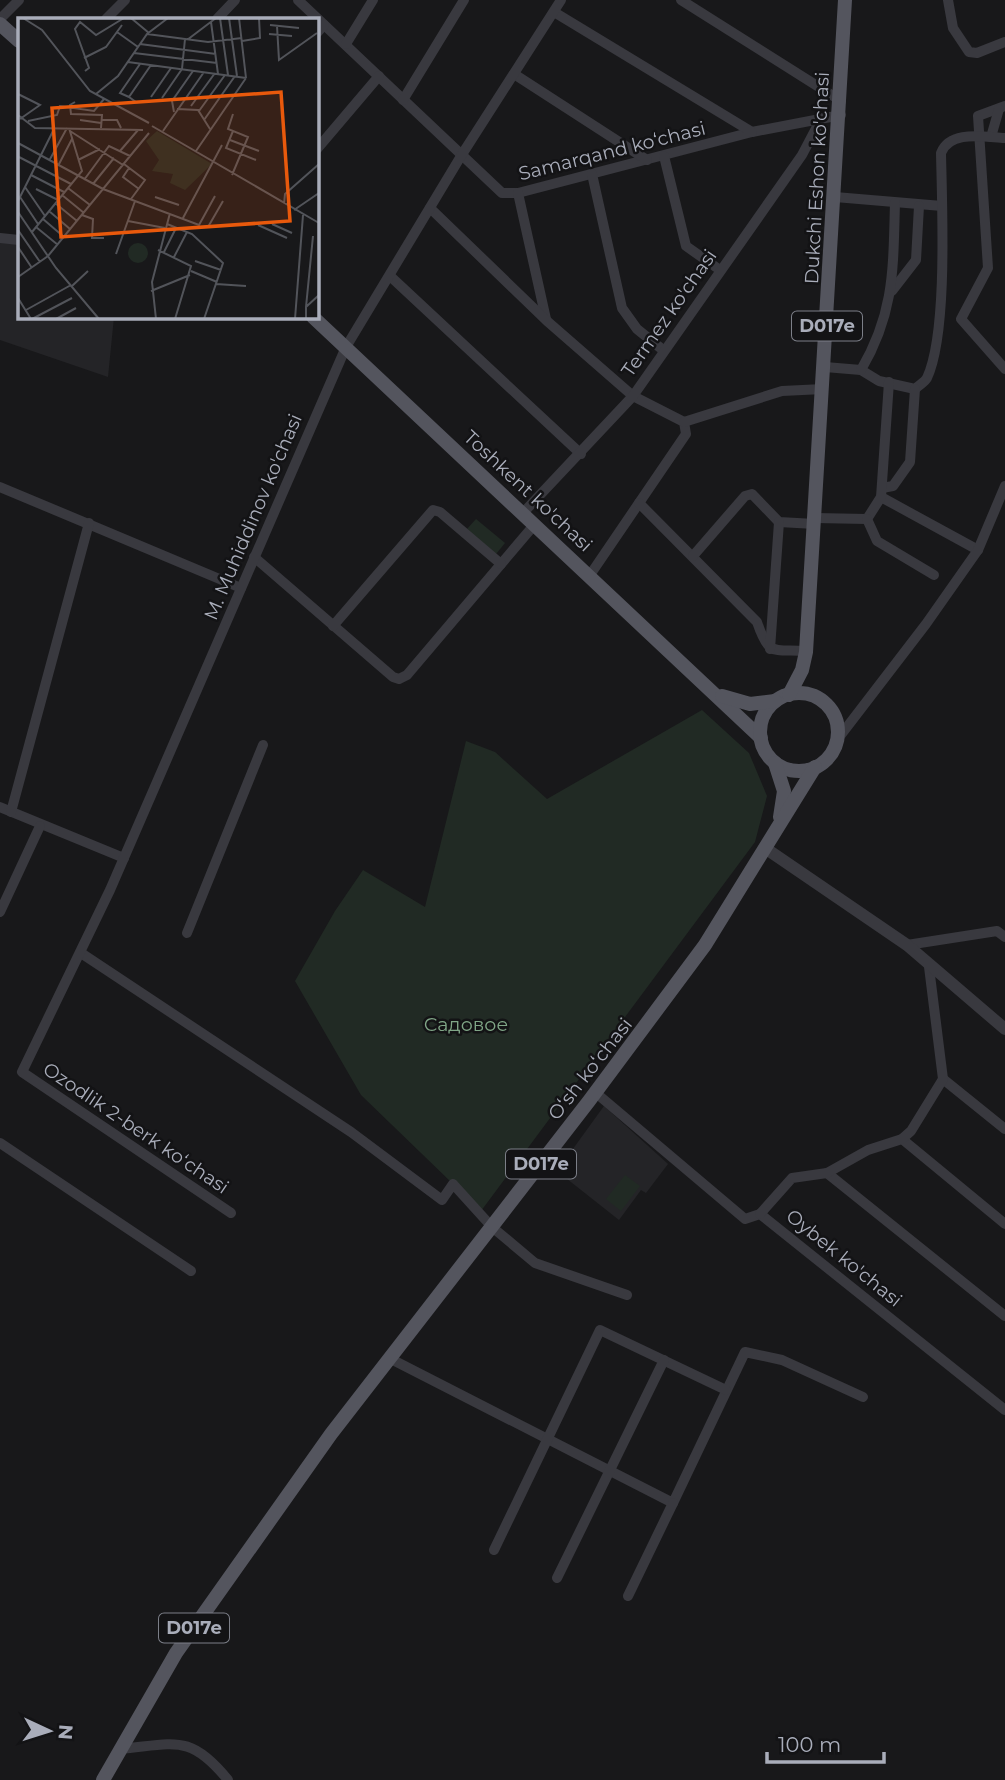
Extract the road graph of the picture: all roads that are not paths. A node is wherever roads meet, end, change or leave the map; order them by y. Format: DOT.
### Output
graph roads {
  1 [pos="19,0"];
  2 [pos="125,0"];
  3 [pos="235,0"];
  4 [pos="298,0"];
  5 [pos="373,0"];
  6 [pos="464,0"];
  7 [pos="561,0"];
  8 [pos="681,0"];
  9 [pos="845,0"];
  10 [pos="948,0"];
  11 [pos="554,12"];
  12 [pos="107,18"];
  13 [pos="218,18"];
  14 [pos="312,18"];
  15 [pos="0,19"];
  16 [pos="0,24"];
  17 [pos="320,29"];
  18 [pos="18,40"];
  19 [pos="1005,42"];
  20 [pos="346,44"];
  21 [pos="514,74"];
  22 [pos="379,76"];
  23 [pos="403,100"];
  24 [pos="841,108"];
  25 [pos="1002,108"];
  26 [pos="822,117"];
  27 [pos="752,132"];
  28 [pos="991,137"];
  29 [pos="978,138"];
  30 [pos="1005,138"];
  31 [pos="318,148"];
  32 [pos="461,156"];
  33 [pos="664,156"];
  34 [pos="647,160"];
  35 [pos="592,174"];
  36 [pos="518,193"];
  37 [pos="835,197"];
  38 [pos="895,203"];
  39 [pos="919,206"];
  40 [pos="942,206"];
  41 [pos="430,208"];
  42 [pos="0,238"];
  43 [pos="18,240"];
  44 [pos="720,270"];
  45 [pos="390,276"];
  46 [pos="892,292"];
  47 [pos="314,318"];
  48 [pos="547,321"];
  49 [pos="346,347"];
  50 [pos="663,350"];
  51 [pos="825,368"];
  52 [pos="1005,369"];
  53 [pos="861,370"];
  54 [pos="889,382"];
  55 [pos="915,388"];
  56 [pos="823,389"];
  57 [pos="634,396"];
  58 [pos="684,422"];
  59 [pos="581,454"];
  60 [pos="0,486"];
  61 [pos="1005,486"];
  62 [pos="881,493"];
  63 [pos="639,503"];
  64 [pos="523,513"];
  65 [pos="867,519"];
  66 [pos="815,521"];
  67 [pos="779,522"];
  68 [pos="89,523"];
  69 [pos="536,524"];
  70 [pos="978,550"];
  71 [pos="694,556"];
  72 [pos="254,557"];
  73 [pos="501,564"];
  74 [pos="590,575"];
  75 [pos="934,575"];
  76 [pos="241,588"];
  77 [pos="333,626"];
  78 [pos="770,649"];
  79 [pos="806,651"];
  80 [pos="717,694"];
  81 [pos="789,695"];
  82 [pos="819,699"];
  83 [pos="775,701"];
  84 [pos="761,738"];
  85 [pos="837,740"];
  86 [pos="263,745"];
  87 [pos="775,763"];
  88 [pos="816,767"];
  89 [pos="0,807"];
  90 [pos="11,812"];
  91 [pos="40,826"];
  92 [pos="774,835"];
  93 [pos="765,848"];
  94 [pos="124,858"];
  95 [pos="4,891"];
  96 [pos="0,912"];
  97 [pos="187,933"];
  98 [pos="1005,937"];
  99 [pos="907,945"];
  100 [pos="81,953"];
  101 [pos="929,967"];
  102 [pos="1005,1029"];
  103 [pos="22,1072"];
  104 [pos="943,1079"];
  105 [pos="596,1093"];
  106 [pos="1005,1129"];
  107 [pos="902,1139"];
  108 [pos="0,1143"];
  109 [pos="827,1172"];
  110 [pos="231,1213"];
  111 [pos="760,1214"];
  112 [pos="1005,1224"];
  113 [pos="492,1227"];
  114 [pos="191,1271"];
  115 [pos="627,1295"];
  116 [pos="1005,1316"];
  117 [pos="389,1358"];
  118 [pos="664,1360"];
  119 [pos="726,1390"];
  120 [pos="863,1397"];
  121 [pos="1005,1410"];
  122 [pos="547,1440"];
  123 [pos="610,1472"];
  124 [pos="673,1503"];
  125 [pos="494,1550"];
  126 [pos="557,1578"];
  127 [pos="628,1596"];
  128 [pos="120,1749"];
  129 [pos="103,1780"];
  130 [pos="228,1780"];
  1 -- 15 [label="street"];
  2 -- 12 [label="street"];
  3 -- 13 [label="street"];
  4 -- 14 [label="street, Samarqand ko‘chasi"];
  5 -- 20 [label="street"];
  6 -- 23 [label="street"];
  7 -- 11 [label="street, M. Muhiddinov ko'chasi"];
  8 -- 24 [label="street"];
  9 -- 24 [label="main road, Dukchi Eshon ko'chasi / D017e"];
  10 -- 19 [label="street"];
  11 -- 21 [label="street, M. Muhiddinov ko'chasi"];
  11 -- 27 [label="street"];
  16 -- 18 [label="main road"];
  17 -- 20 [label="street, Samarqand ko‘chasi"];
  20 -- 22 [label="street, Samarqand ko‘chasi"];
  21 -- 32 [label="street, M. Muhiddinov ko'chasi"];
  21 -- 34 [label="street"];
  22 -- 23 [label="street, Samarqand ko‘chasi"];
  22 -- 31 [label="street"];
  23 -- 32 [label="street, Samarqand ko‘chasi"];
  24 -- 26 [label="street, Samarqand ko‘chasi"];
  24 -- 37 [label="main road, Dukchi Eshon ko'chasi / D017e"];
  25 -- 28 [label="street"];
  25 -- 29 [label="street"];
  26 -- 27 [label="street, Samarqand ko‘chasi"];
  26 -- 44 [label="street, Termez ko'chasi"];
  27 -- 33 [label="street, Samarqand ko‘chasi"];
  28 -- 29 [label="street"];
  28 -- 30 [label="street"];
  29 -- 40 [label="street"];
  29 -- 52 [label="street"];
  32 -- 36 [label="street, Samarqand ko‘chasi"];
  32 -- 41 [label="street, M. Muhiddinov ko'chasi"];
  33 -- 34 [label="street, Samarqand ko‘chasi"];
  33 -- 44 [label="street"];
  34 -- 35 [label="street, Samarqand ko‘chasi"];
  35 -- 36 [label="street, Samarqand ko‘chasi"];
  35 -- 50 [label="street"];
  36 -- 48 [label="street"];
  37 -- 38 [label="street"];
  37 -- 51 [label="main road, Dukchi Eshon ko'chasi / D017e"];
  38 -- 39 [label="street"];
  38 -- 46 [label="street"];
  39 -- 40 [label="street"];
  39 -- 46 [label="street"];
  40 -- 55 [label="street"];
  41 -- 45 [label="street, M. Muhiddinov ko'chasi"];
  41 -- 48 [label="street"];
  42 -- 43 [label="street"];
  44 -- 50 [label="street, Termez ko'chasi"];
  45 -- 49 [label="street, M. Muhiddinov ko'chasi"];
  45 -- 59 [label="street"];
  46 -- 53 [label="street"];
  47 -- 49 [label="main road, Toshkent ko'chasi"];
  48 -- 57 [label="street"];
  49 -- 64 [label="main road, Toshkent ko'chasi"];
  49 -- 72 [label="street, M. Muhiddinov ko'chasi"];
  50 -- 57 [label="street, Termez ko'chasi"];
  51 -- 53 [label="street"];
  51 -- 56 [label="main road, Dukchi Eshon ko'chasi / D017e"];
  53 -- 54 [label="street"];
  54 -- 55 [label="street"];
  54 -- 62 [label="street"];
  55 -- 62 [label="street"];
  56 -- 58 [label="street"];
  56 -- 66 [label="main road, Dukchi Eshon ko'chasi / D017e"];
  57 -- 58 [label="street"];
  57 -- 59 [label="street, Termez ko'chasi"];
  58 -- 63 [label="street"];
  59 -- 64 [label="street, Termez ko'chasi"];
  60 -- 68 [label="street"];
  61 -- 70 [label="street"];
  62 -- 65 [label="street"];
  62 -- 70 [label="street"];
  63 -- 71 [label="street"];
  63 -- 74 [label="street"];
  64 -- 69 [label="main road, Toshkent ko'chasi"];
  65 -- 66 [label="street"];
  65 -- 75 [label="street"];
  66 -- 67 [label="street"];
  66 -- 79 [label="main road, Dukchi Eshon ko'chasi / D017e"];
  67 -- 71 [label="street"];
  67 -- 78 [label="street"];
  68 -- 76 [label="street"];
  68 -- 90 [label="street"];
  69 -- 73 [label="street"];
  69 -- 74 [label="main road, Toshkent ko'chasi"];
  70 -- 85 [label="street"];
  71 -- 78 [label="street"];
  72 -- 76 [label="street, M. Muhiddinov ko'chasi"];
  72 -- 77 [label="street"];
  73 -- 77 [label="street"];
  73 -- 77 [label="street"];
  74 -- 80 [label="main road, Toshkent ko'chasi"];
  76 -- 94 [label="street, M. Muhiddinov ko'chasi"];
  78 -- 79 [label="street"];
  79 -- 81 [label="main road, D017e"];
  79 -- 82 [label="main road, D017e"];
  80 -- 83 [label="main road"];
  80 -- 84 [label="main road, Toshkent ko'chasi"];
  81 -- 82 [label="main road"];
  81 -- 83 [label="main road"];
  82 -- 85 [label="main road, D017e"];
  83 -- 84 [label="main road"];
  84 -- 87 [label="main road, D017e"];
  85 -- 88 [label="main road, D017e"];
  86 -- 97 [label="street"];
  87 -- 88 [label="main road"];
  87 -- 92 [label="main road, D017e"];
  88 -- 92 [label="main road, D017e"];
  89 -- 90 [label="street"];
  90 -- 91 [label="street"];
  91 -- 94 [label="street"];
  91 -- 95 [label="street"];
  92 -- 93 [label="main road, Oʻsh koʻchasi / D017e"];
  93 -- 99 [label="street"];
  93 -- 105 [label="main road, Oʻsh koʻchasi / D017e"];
  94 -- 100 [label="street, M. Muhiddinov ko'chasi"];
  95 -- 96 [label="street"];
  98 -- 99 [label="street"];
  99 -- 101 [label="street"];
  100 -- 103 [label="street, M. Muhiddinov ko'chasi"];
  100 -- 113 [label="street"];
  101 -- 102 [label="street"];
  101 -- 104 [label="street"];
  103 -- 110 [label="street, Ozodlik 2-berk koʻchasi"];
  104 -- 106 [label="street"];
  104 -- 107 [label="street"];
  105 -- 111 [label="street, Oybek ko'chasi"];
  105 -- 113 [label="main road, Oʻsh koʻchasi / D017e"];
  107 -- 109 [label="street"];
  107 -- 112 [label="street"];
  108 -- 114 [label="street"];
  109 -- 111 [label="street"];
  109 -- 116 [label="street"];
  111 -- 121 [label="street, Oybek ko'chasi"];
  113 -- 115 [label="street"];
  113 -- 117 [label="main road, Oʻsh koʻchasi / D017e"];
  117 -- 122 [label="street"];
  117 -- 128 [label="main road, Oʻsh koʻchasi / D017e"];
  118 -- 119 [label="street"];
  118 -- 122 [label="street"];
  118 -- 123 [label="street"];
  119 -- 120 [label="street"];
  119 -- 124 [label="street"];
  122 -- 123 [label="street"];
  122 -- 125 [label="street"];
  123 -- 124 [label="street"];
  123 -- 126 [label="street"];
  124 -- 127 [label="street"];
  128 -- 129 [label="main road, D017e"];
  128 -- 130 [label="street"];
}
